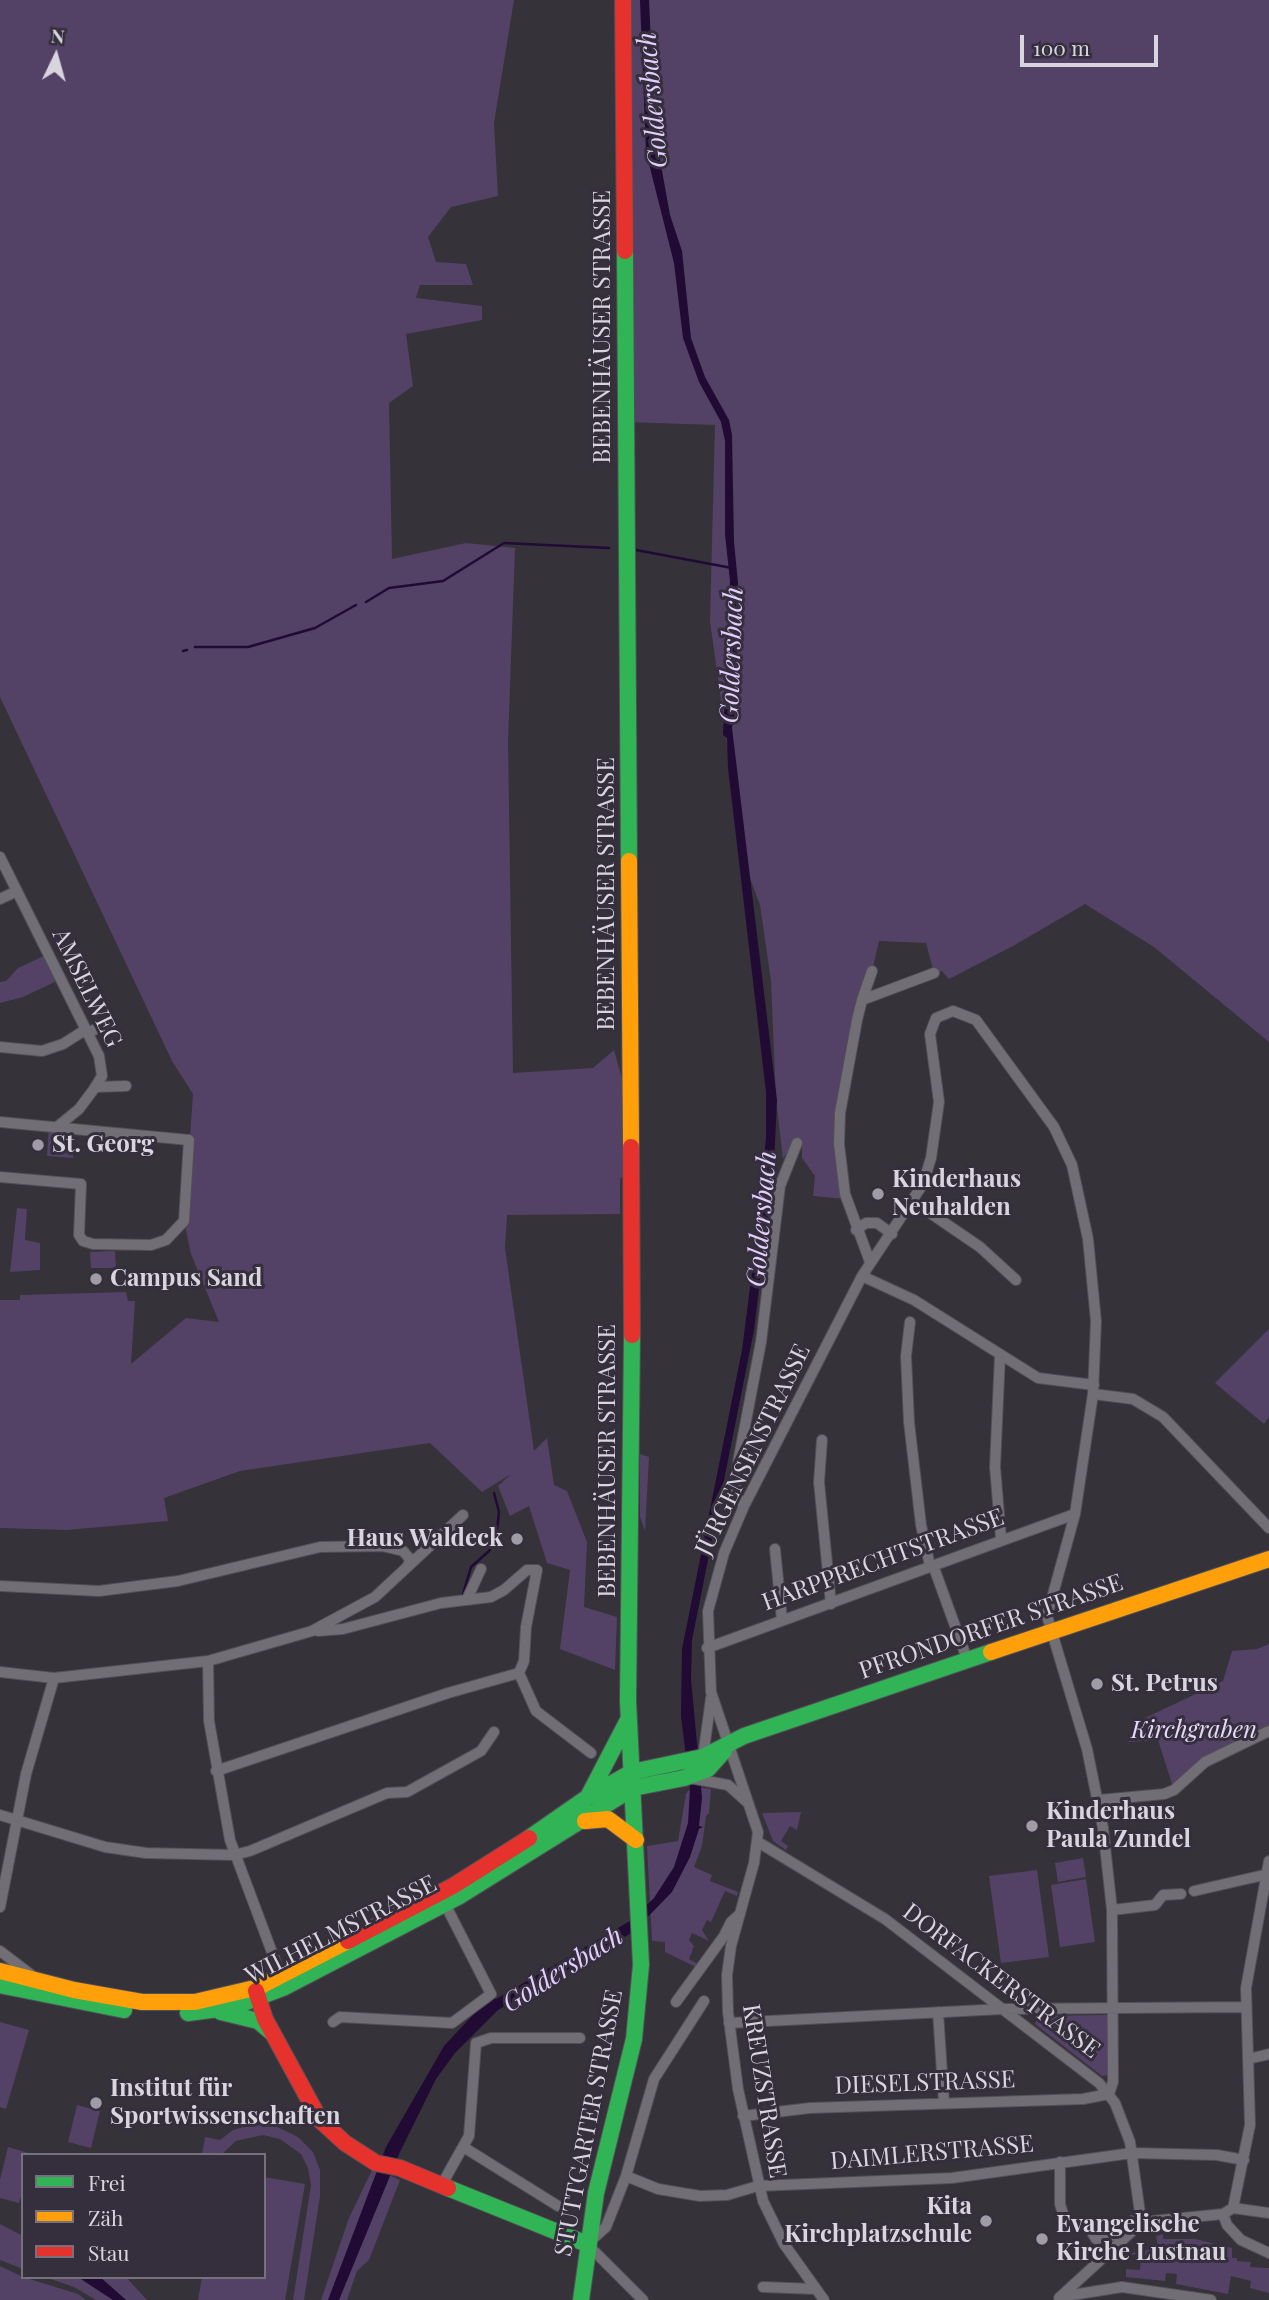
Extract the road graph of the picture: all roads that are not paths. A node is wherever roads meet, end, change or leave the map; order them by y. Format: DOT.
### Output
graph roads {
  1 [pos="623,0"];
  2 [pos="0,857"];
  3 [pos="17,891"];
  4 [pos="0,899"];
  5 [pos="872,971"];
  6 [pos="934,973"];
  7 [pos="862,1000"];
  8 [pos="107,1024"];
  9 [pos="86,1032"];
  10 [pos="0,1047"];
  11 [pos="126,1086"];
  12 [pos="95,1087"];
  13 [pos="0,1122"];
  14 [pos="57,1127"];
  15 [pos="797,1143"];
  16 [pos="0,1177"];
  17 [pos="914,1202"];
  18 [pos="856,1230"];
  19 [pos="892,1234"];
  20 [pos="870,1262"];
  21 [pos="862,1276"];
  22 [pos="1016,1280"];
  23 [pos="910,1322"];
  24 [pos="1002,1356"];
  25 [pos="1093,1389"];
  26 [pos="822,1440"];
  27 [pos="744,1506"];
  28 [pos="1075,1514"];
  29 [pos="463,1516"];
  30 [pos="1269,1528"];
  31 [pos="1001,1538"];
  32 [pos="775,1549"];
  33 [pos="1269,1559"];
  34 [pos="408,1566"];
  35 [pos="931,1566"];
  36 [pos="481,1569"];
  37 [pos="0,1586"];
  38 [pos="467,1599"];
  39 [pos="831,1604"];
  40 [pos="782,1620"];
  41 [pos="312,1631"];
  42 [pos="1050,1631"];
  43 [pos="707,1648"];
  44 [pos="967,1659"];
  45 [pos="208,1661"];
  46 [pos="0,1672"];
  47 [pos="519,1673"];
  48 [pos="54,1678"];
  49 [pos="711,1692"];
  50 [pos="628,1720"];
  51 [pos="1269,1731"];
  52 [pos="494,1732"];
  53 [pos="708,1732"];
  54 [pos="730,1744"];
  55 [pos="591,1753"];
  56 [pos="706,1768"];
  57 [pos="216,1771"];
  58 [pos="632,1780"];
  59 [pos="588,1797"];
  60 [pos="1098,1800"];
  61 [pos="751,1807"];
  62 [pos="0,1815"];
  63 [pos="15,1820"];
  64 [pos="579,1822"];
  65 [pos="636,1840"];
  66 [pos="758,1842"];
  67 [pos="234,1855"];
  68 [pos="1269,1861"];
  69 [pos="1264,1875"];
  70 [pos="1194,1891"];
  71 [pos="1181,1894"];
  72 [pos="445,1904"];
  73 [pos="0,1907"];
  74 [pos="1112,1910"];
  75 [pos="740,1914"];
  76 [pos="0,1951"];
  77 [pos="6,1979"];
  78 [pos="39,1981"];
  79 [pos="283,1981"];
  80 [pos="260,1993"];
  81 [pos="704,2001"];
  82 [pos="676,2002"];
  83 [pos="1244,2007"];
  84 [pos="1003,2009"];
  85 [pos="1112,2009"];
  86 [pos="215,2010"];
  87 [pos="939,2012"];
  88 [pos="333,2022"];
  89 [pos="729,2023"];
  90 [pos="580,2038"];
  91 [pos="278,2043"];
  92 [pos="1269,2054"];
  93 [pos="1248,2059"];
  94 [pos="1109,2094"];
  95 [pos="944,2103"];
  96 [pos="743,2116"];
  97 [pos="465,2148"];
  98 [pos="1132,2153"];
  99 [pos="1244,2160"];
  100 [pos="1060,2162"];
  101 [pos="626,2176"];
  102 [pos="441,2186"];
  103 [pos="758,2186"];
  104 [pos="558,2206"];
  105 [pos="1233,2208"];
  106 [pos="1269,2213"];
  107 [pos="1223,2214"];
  108 [pos="1139,2219"];
  109 [pos="587,2244"];
  110 [pos="1269,2253"];
  111 [pos="763,2287"];
  112 [pos="816,2288"];
  113 [pos="1057,2299"];
  114 [pos="581,2300"];
  115 [pos="643,2300"];
  116 [pos="824,2300"];
  117 [pos="1211,2300"];
  1 -- 50 [label="main road, BEBENHÄUSER STRASSE"];
  2 -- 3 [label="street, AMSELWEG"];
  3 -- 4 [label="street"];
  3 -- 9 [label="street, AMSELWEG"];
  5 -- 7 [label="street"];
  6 -- 7 [label="street"];
  7 -- 18 [label="street"];
  8 -- 9 [label="street"];
  9 -- 10 [label="street"];
  9 -- 12 [label="street, AMSELWEG"];
  11 -- 12 [label="street"];
  12 -- 14 [label="street, AMSELWEG"];
  13 -- 14 [label="street"];
  14 -- 16 [label="street"];
  15 -- 27 [label="street"];
  17 -- 19 [label="street, JÜRGENSENSTRASSE"];
  17 -- 22 [label="street"];
  17 -- 25 [label="street, JÜRGENSENSTRASSE"];
  18 -- 19 [label="street"];
  18 -- 20 [label="street"];
  19 -- 20 [label="street, JÜRGENSENSTRASSE"];
  20 -- 21 [label="street, JÜRGENSENSTRASSE"];
  21 -- 24 [label="street"];
  21 -- 27 [label="street, JÜRGENSENSTRASSE"];
  23 -- 35 [label="street"];
  24 -- 25 [label="street"];
  24 -- 31 [label="street"];
  25 -- 28 [label="street, JÜRGENSENSTRASSE"];
  25 -- 30 [label="street"];
  26 -- 39 [label="street"];
  27 -- 43 [label="street, JÜRGENSENSTRASSE"];
  28 -- 31 [label="street, HARPPRECHTSTRASSE"];
  28 -- 42 [label="street, JÜRGENSENSTRASSE"];
  29 -- 34 [label="street"];
  31 -- 35 [label="street, HARPPRECHTSTRASSE"];
  32 -- 40 [label="street"];
  33 -- 42 [label="main road, PFRONDORFER STRASSE"];
  34 -- 37 [label="street"];
  34 -- 41 [label="street"];
  35 -- 39 [label="street, HARPPRECHTSTRASSE"];
  35 -- 44 [label="street"];
  36 -- 38 [label="street"];
  38 -- 41 [label="street"];
  38 -- 47 [label="street"];
  39 -- 40 [label="street, HARPPRECHTSTRASSE"];
  40 -- 43 [label="street, HARPPRECHTSTRASSE"];
  41 -- 45 [label="street"];
  42 -- 44 [label="main road, PFRONDORFER STRASSE"];
  42 -- 60 [label="street"];
  43 -- 49 [label="street, JÜRGENSENSTRASSE"];
  44 -- 54 [label="main road, PFRONDORFER STRASSE"];
  45 -- 48 [label="street"];
  45 -- 57 [label="street"];
  46 -- 48 [label="street"];
  47 -- 55 [label="street"];
  47 -- 57 [label="street"];
  48 -- 63 [label="street"];
  49 -- 53 [label="street, JÜRGENSENSTRASSE"];
  49 -- 54 [label="street, JÜRGENSENSTRASSE"];
  50 -- 58 [label="main road, BEBENHÄUSER STRASSE"];
  50 -- 59 [label="main road"];
  51 -- 60 [label="street"];
  52 -- 67 [label="street"];
  53 -- 54 [label="street"];
  53 -- 56 [label="street, JÜRGENSENSTRASSE"];
  54 -- 56 [label="main road, PFRONDORFER STRASSE"];
  54 -- 61 [label="street, KREUZSTRASSE"];
  56 -- 58 [label="main road, PFRONDORFER STRASSE"];
  56 -- 61 [label="street"];
  57 -- 67 [label="street"];
  58 -- 59 [label="main road, WILHELMSTRASSE"];
  58 -- 64 [label="main road, WILHELMSTRASSE"];
  58 -- 65 [label="main road, STUTTGARTER STRASSE"];
  59 -- 79 [label="main road, WILHELMSTRASSE"];
  60 -- 74 [label="street"];
  61 -- 66 [label="street, KREUZSTRASSE"];
  62 -- 63 [label="street"];
  63 -- 67 [label="street"];
  63 -- 73 [label="street"];
  64 -- 65 [label="main road"];
  64 -- 72 [label="main road, WILHELMSTRASSE"];
  65 -- 109 [label="main road, STUTTGARTER STRASSE"];
  66 -- 75 [label="street, KREUZSTRASSE"];
  66 -- 84 [label="street, DORFACKERSTRASSE"];
  67 -- 79 [label="street"];
  68 -- 69 [label="street"];
  69 -- 70 [label="street"];
  69 -- 83 [label="street"];
  71 -- 74 [label="street"];
  72 -- 79 [label="main road, WILHELMSTRASSE"];
  72 -- 88 [label="street"];
  74 -- 85 [label="street"];
  75 -- 82 [label="street, KREUZSTRASSE"];
  75 -- 89 [label="street, KREUZSTRASSE"];
  76 -- 78 [label="street, WILHELMSTRASSE"];
  77 -- 78 [label="main road, WILHELMSTRASSE"];
  77 -- 86 [label="main road, WILHELMSTRASSE"];
  78 -- 80 [label="main road, WILHELMSTRASSE"];
  79 -- 80 [label="main road, WILHELMSTRASSE"];
  80 -- 86 [label="main road, WILHELMSTRASSE"];
  80 -- 91 [label="main road"];
  81 -- 101 [label="street"];
  83 -- 85 [label="street"];
  83 -- 93 [label="street"];
  84 -- 85 [label="street"];
  84 -- 87 [label="street"];
  84 -- 94 [label="street, DORFACKERSTRASSE"];
  85 -- 94 [label="street"];
  86 -- 91 [label="main road"];
  87 -- 89 [label="street"];
  87 -- 95 [label="street"];
  89 -- 96 [label="street, KREUZSTRASSE"];
  90 -- 97 [label="street"];
  91 -- 102 [label="main road"];
  92 -- 93 [label="street"];
  93 -- 99 [label="street"];
  94 -- 95 [label="street, DIESELSTRASSE"];
  94 -- 98 [label="street, DORFACKERSTRASSE"];
  95 -- 96 [label="street, DIESELSTRASSE"];
  96 -- 103 [label="street, KREUZSTRASSE"];
  97 -- 102 [label="street"];
  97 -- 104 [label="street"];
  98 -- 99 [label="street, DAIMLERSTRASSE"];
  98 -- 100 [label="street, DAIMLERSTRASSE"];
  98 -- 108 [label="street, DORFACKERSTRASSE"];
  99 -- 105 [label="street"];
  100 -- 103 [label="street, DAIMLERSTRASSE"];
  100 -- 108 [label="street"];
  101 -- 103 [label="street, DAIMLERSTRASSE"];
  101 -- 109 [label="street"];
  102 -- 109 [label="main road"];
  103 -- 112 [label="street, KREUZSTRASSE"];
  105 -- 106 [label="street"];
  105 -- 107 [label="street"];
  107 -- 108 [label="street"];
  107 -- 110 [label="street"];
  108 -- 113 [label="street"];
  109 -- 114 [label="main road, STUTTGARTER STRASSE"];
  109 -- 115 [label="street"];
  111 -- 112 [label="street"];
  112 -- 116 [label="street, KREUZSTRASSE"];
  113 -- 117 [label="street"];
}
